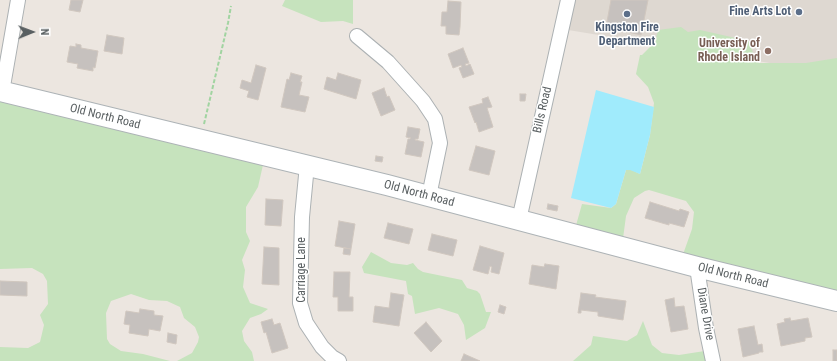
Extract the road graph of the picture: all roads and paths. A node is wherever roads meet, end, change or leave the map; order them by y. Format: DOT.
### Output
graph roads {
  1 [pos="18,0"];
  2 [pos="568,0"];
  3 [pos="231,6"];
  4 [pos="357,36"];
  5 [pos="1,92"];
  6 [pos="200,140"];
  7 [pos="307,165"];
  8 [pos="429,196"];
  9 [pos="519,220"];
  10 [pos="697,267"];
  11 [pos="837,302"];
  12 [pos="339,361"];
  13 [pos="713,361"];
  1 -- 5 [label="street"];
  2 -- 9 [label="street, Bills Road"];
  3 -- 6 [label="path"];
  4 -- 8 [label="street"];
  5 -- 6 [label="street, Old North Road"];
  6 -- 7 [label="street, Old North Road"];
  7 -- 8 [label="street, Old North Road"];
  7 -- 12 [label="street, Carriage Lane"];
  8 -- 9 [label="street, Old North Road"];
  9 -- 10 [label="street, Old North Road"];
  10 -- 11 [label="street, Old North Road"];
  10 -- 13 [label="street, Diane Drive"];
}
